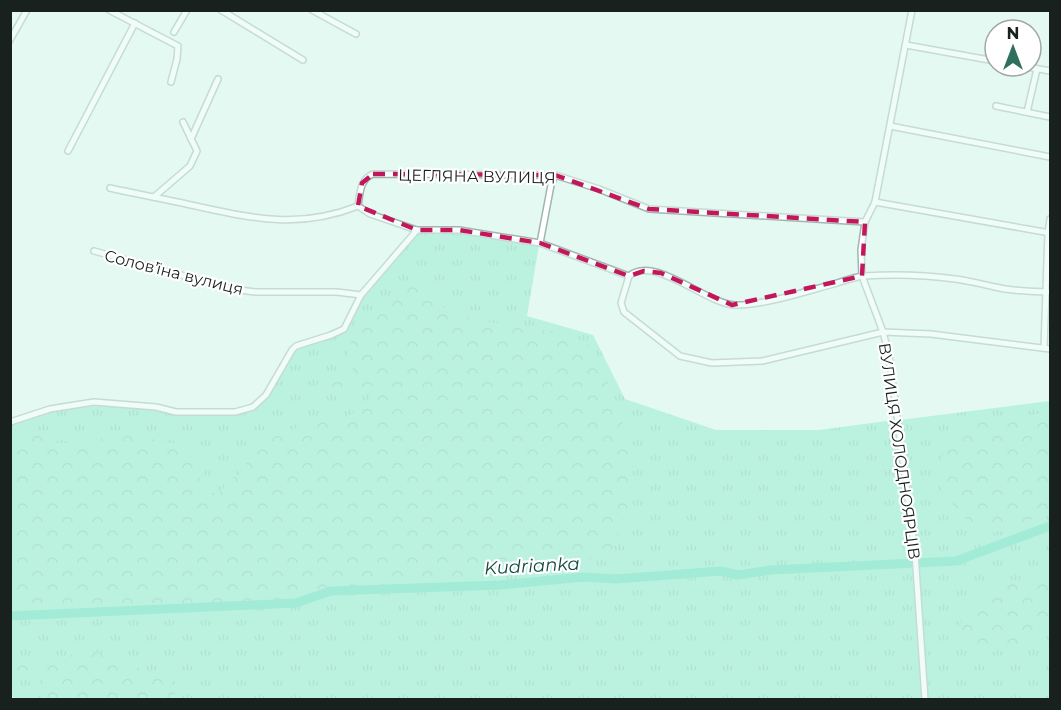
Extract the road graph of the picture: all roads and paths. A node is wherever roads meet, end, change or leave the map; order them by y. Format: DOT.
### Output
graph roads {
  1 [pos="27,10"];
  2 [pos="109,10"];
  3 [pos="187,10"];
  4 [pos="221,10"];
  5 [pos="312,10"];
  6 [pos="912,10"];
  7 [pos="135,23"];
  8 [pos="174,32"];
  9 [pos="356,34"];
  10 [pos="10,40"];
  11 [pos="906,45"];
  12 [pos="983,59"];
  13 [pos="303,60"];
  14 [pos="1035,78"];
  15 [pos="218,79"];
  16 [pos="171,82"];
  17 [pos="996,106"];
  18 [pos="1027,112"];
  19 [pos="1050,117"];
  20 [pos="183,122"];
  21 [pos="890,126"];
  22 [pos="191,139"];
  23 [pos="68,151"];
  24 [pos="1050,157"];
  25 [pos="555,175"];
  26 [pos="110,188"];
  27 [pos="154,197"];
  28 [pos="875,202"];
  29 [pos="358,206"];
  30 [pos="1050,219"];
  31 [pos="866,222"];
  32 [pos="417,230"];
  33 [pos="1049,233"];
  34 [pos="540,243"];
  35 [pos="94,251"];
  36 [pos="629,276"];
  37 [pos="862,276"];
  38 [pos="1048,292"];
  39 [pos="362,295"];
  40 [pos="883,332"];
  41 [pos="1047,348"];
  42 [pos="10,422"];
  43 [pos="925,699"];
  1 -- 10 [label="street"];
  2 -- 7 [label="street"];
  3 -- 8 [label="street"];
  4 -- 13 [label="street"];
  5 -- 9 [label="street"];
  6 -- 11 [label="street, ВУЛИЦЯ ХОЛОДНОЯРЦІВ"];
  7 -- 16 [label="street"];
  7 -- 23 [label="street"];
  11 -- 12 [label="street"];
  11 -- 21 [label="street, ВУЛИЦЯ ХОЛОДНОЯРЦІВ"];
  14 -- 18 [label="street"];
  15 -- 22 [label="street"];
  17 -- 18 [label="street"];
  18 -- 19 [label="street"];
  20 -- 22 [label="street"];
  21 -- 24 [label="street"];
  21 -- 28 [label="street, ВУЛИЦЯ ХОЛОДНОЯРЦІВ"];
  22 -- 27 [label="street"];
  25 -- 29 [label="street, ЦЕГЛЯНА ВУЛИЦЯ"];
  25 -- 31 [label="street, ЦЕГЛЯНА ВУЛИЦЯ"];
  25 -- 34 [label="street"];
  26 -- 27 [label="street"];
  27 -- 29 [label="street"];
  28 -- 31 [label="street, ВУЛИЦЯ ХОЛОДНОЯРЦІВ"];
  28 -- 33 [label="street"];
  29 -- 32 [label="street"];
  30 -- 33 [label="street"];
  31 -- 37 [label="street, ВУЛИЦЯ ХОЛОДНОЯРЦІВ"];
  32 -- 34 [label="street"];
  32 -- 39 [label="street"];
  33 -- 38 [label="street"];
  34 -- 36 [label="street"];
  35 -- 39 [label="street, Соловʼїна вулиця"];
  36 -- 37 [label="street"];
  36 -- 40 [label="street"];
  37 -- 38 [label="street"];
  37 -- 40 [label="street, ВУЛИЦЯ ХОЛОДНОЯРЦІВ"];
  38 -- 41 [label="street"];
  39 -- 42 [label="street"];
  40 -- 41 [label="street"];
  40 -- 43 [label="street, ВУЛИЦЯ ХОЛОДНОЯРЦІВ"];
}
